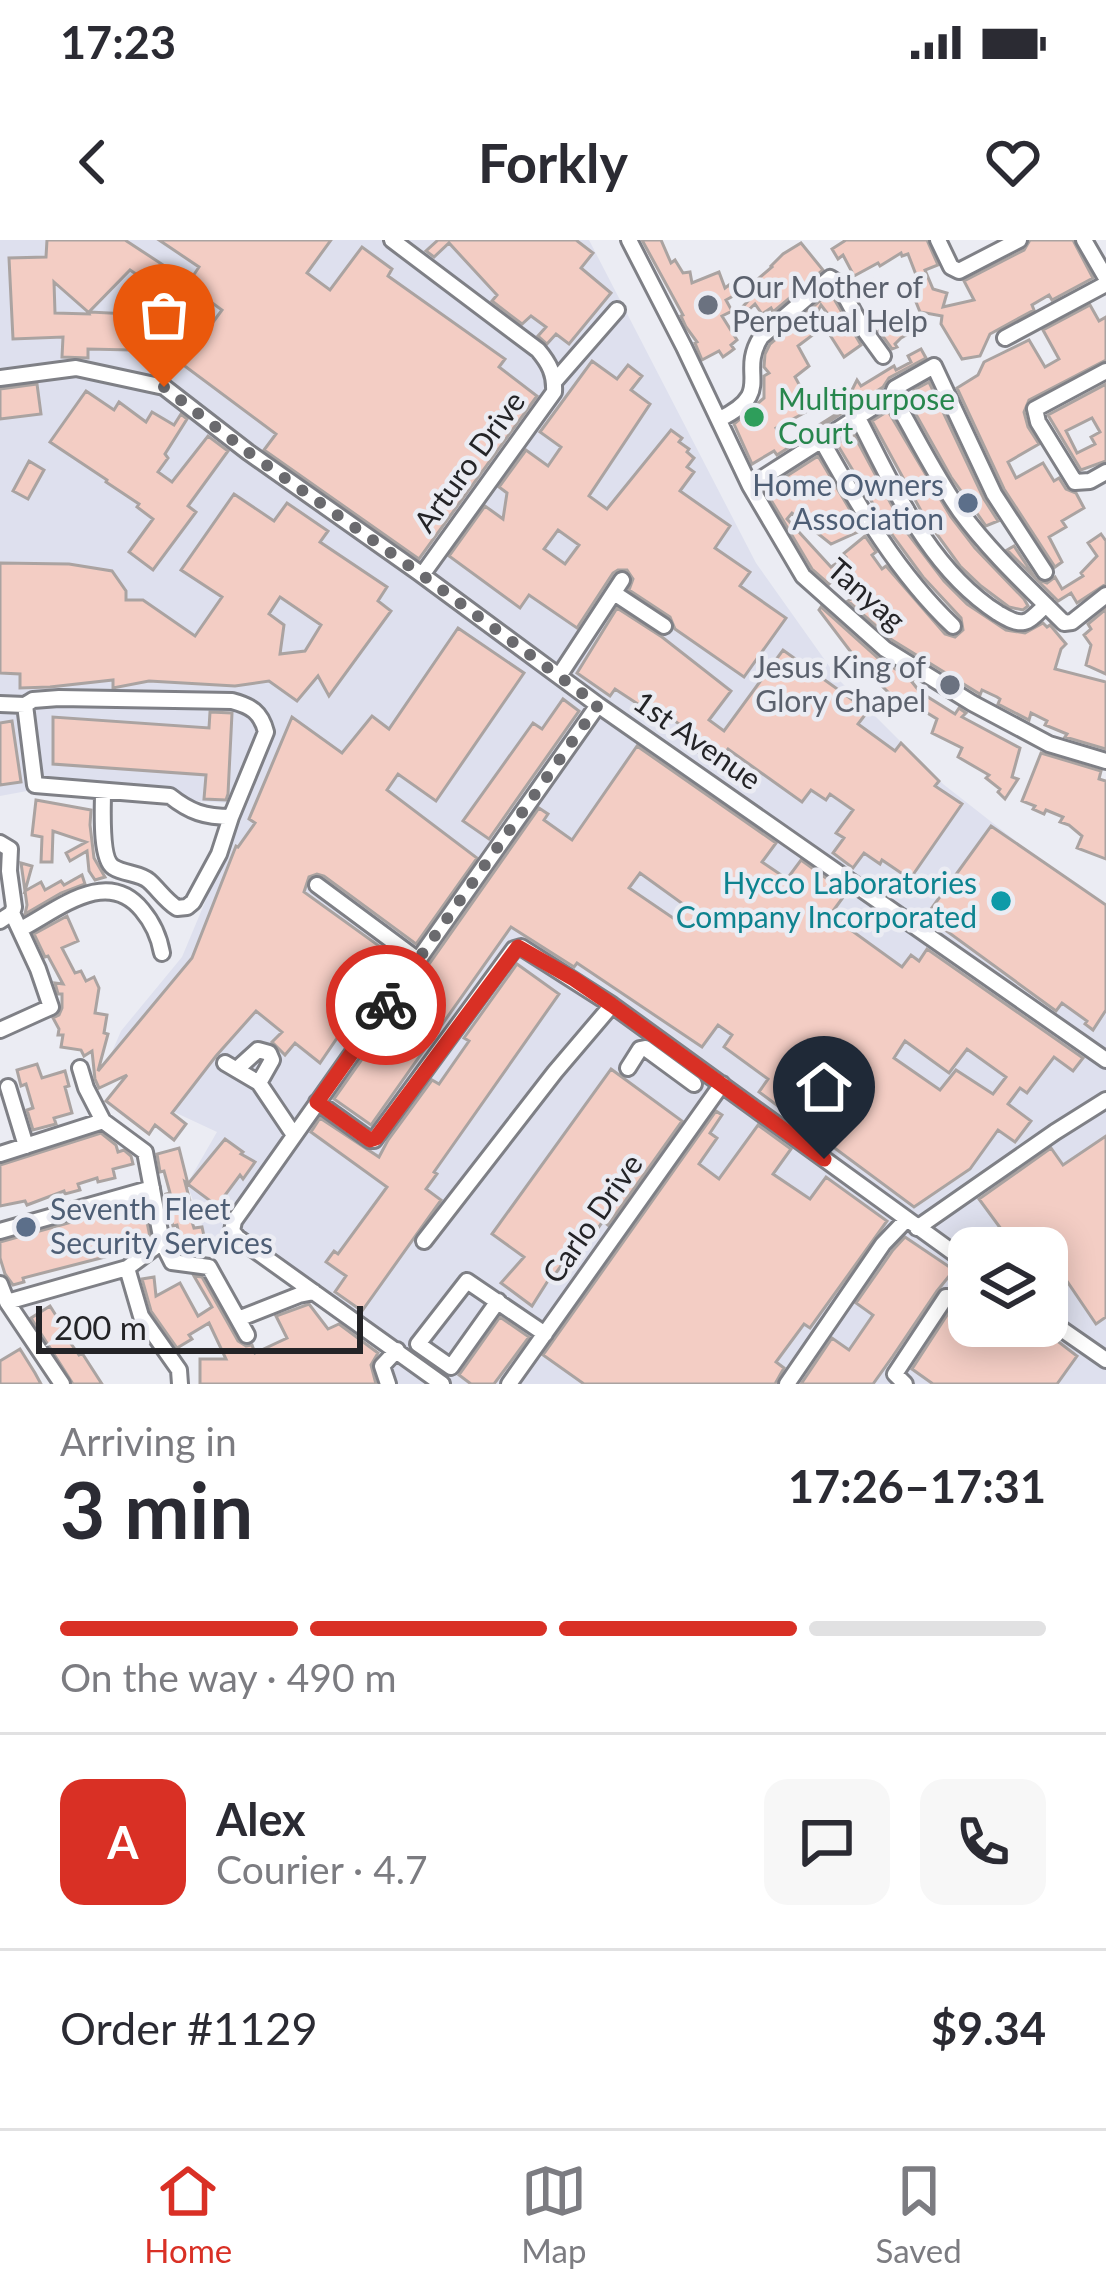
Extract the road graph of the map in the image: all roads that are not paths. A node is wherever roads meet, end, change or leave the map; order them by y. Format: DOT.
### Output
graph roads {
  1 [pos="392,240"];
  2 [pos="629,240"];
  3 [pos="938,240"];
  4 [pos="1019,240"];
  5 [pos="1084,240"];
  6 [pos="1106,281"];
  7 [pos="617,310"];
  8 [pos="1005,338"];
  9 [pos="883,356"];
  10 [pos="1106,371"];
  11 [pos="0,378"];
  12 [pos="555,381"];
  13 [pos="892,395"];
  14 [pos="857,416"];
  15 [pos="720,419"];
  16 [pos="822,441"];
  17 [pos="1106,472"];
  18 [pos="752,490"];
  19 [pos="1045,572"];
  20 [pos="422,575"];
  21 [pos="1106,595"];
  22 [pos="1046,605"];
  23 [pos="664,626"];
  24 [pos="953,626"];
  25 [pos="559,676"];
  26 [pos="0,704"];
  27 [pos="25,705"];
  28 [pos="598,705"];
  29 [pos="1106,761"];
  30 [pos="103,792"];
  31 [pos="231,817"];
  32 [pos="0,843"];
  33 [pos="317,885"];
  34 [pos="6,917"];
  35 [pos="21,929"];
  36 [pos="162,953"];
  37 [pos="418,960"];
  38 [pos="612,1005"];
  39 [pos="0,1030"];
  40 [pos="1106,1060"];
  41 [pos="80,1068"];
  42 [pos="628,1068"];
  43 [pos="259,1083"];
  44 [pos="694,1084"];
  45 [pos="722,1084"];
  46 [pos="8,1088"];
  47 [pos="1106,1100"];
  48 [pos="317,1102"];
  49 [pos="104,1121"];
  50 [pos="294,1135"];
  51 [pos="26,1146"];
  52 [pos="0,1154"];
  53 [pos="152,1188"];
  54 [pos="912,1224"];
  55 [pos="0,1231"];
  56 [pos="424,1240"];
  57 [pos="162,1242"];
  58 [pos="948,1249"];
  59 [pos="127,1268"];
  60 [pos="0,1284"];
  61 [pos="314,1292"];
  62 [pos="948,1297"];
  63 [pos="498,1301"];
  64 [pos="7,1302"];
  65 [pos="238,1318"];
  66 [pos="545,1334"];
  67 [pos="1068,1334"];
  68 [pos="247,1335"];
  69 [pos="397,1350"];
  70 [pos="1106,1360"];
  71 [pos="62,1384"];
  72 [pos="180,1384"];
  73 [pos="388,1384"];
  74 [pos="442,1384"];
  75 [pos="509,1384"];
  76 [pos="787,1384"];
  77 [pos="905,1384"];
  1 -- 12 [label="street, Arturo Drive"];
  2 -- 15 [label="street, Tanyag"];
  3 -- 4 [label="street"];
  5 -- 6 [label="street"];
  6 -- 8 [label="street"];
  7 -- 12 [label="street"];
  9 -- 15 [label="street"];
  10 -- 17 [label="street"];
  11 -- 20 [label="street, 1st Avenue"];
  12 -- 20 [label="street, Arturo Drive"];
  13 -- 14 [label="street"];
  13 -- 19 [label="street"];
  13 -- 22 [label="street"];
  14 -- 16 [label="street"];
  14 -- 22 [label="street"];
  15 -- 18 [label="street, Tanyag"];
  16 -- 18 [label="street"];
  16 -- 24 [label="street"];
  18 -- 29 [label="street, Tanyag"];
  20 -- 25 [label="street, 1st Avenue"];
  21 -- 22 [label="street"];
  23 -- 25 [label="street"];
  25 -- 28 [label="street, 1st Avenue"];
  26 -- 27 [label="street"];
  27 -- 30 [label="street"];
  27 -- 31 [label="street"];
  28 -- 37 [label="street"];
  28 -- 40 [label="street, 1st Avenue"];
  30 -- 31 [label="street"];
  30 -- 31 [label="street"];
  32 -- 34 [label="street"];
  33 -- 37 [label="street"];
  34 -- 35 [label="street"];
  35 -- 36 [label="street"];
  35 -- 39 [label="street"];
  37 -- 48 [label="street"];
  38 -- 45 [label="street"];
  38 -- 48 [label="street"];
  38 -- 56 [label="street"];
  41 -- 49 [label="street"];
  42 -- 44 [label="street"];
  43 -- 43 [label="street"];
  43 -- 50 [label="street"];
  45 -- 54 [label="street"];
  45 -- 66 [label="street, Carlo Drive"];
  46 -- 51 [label="street"];
  47 -- 54 [label="street"];
  48 -- 50 [label="street"];
  49 -- 51 [label="street"];
  49 -- 53 [label="street"];
  50 -- 61 [label="street"];
  51 -- 52 [label="street"];
  53 -- 55 [label="street"];
  53 -- 57 [label="street"];
  54 -- 58 [label="street"];
  54 -- 76 [label="street"];
  57 -- 59 [label="street"];
  57 -- 65 [label="street"];
  59 -- 64 [label="street"];
  59 -- 72 [label="street"];
  60 -- 64 [label="street"];
  61 -- 65 [label="street"];
  61 -- 69 [label="street"];
  62 -- 77 [label="street"];
  63 -- 63 [label="street"];
  63 -- 66 [label="street"];
  64 -- 71 [label="street"];
  65 -- 68 [label="street"];
  66 -- 75 [label="street, Carlo Drive"];
  67 -- 70 [label="street"];
  69 -- 73 [label="street"];
  69 -- 74 [label="street"];
}
